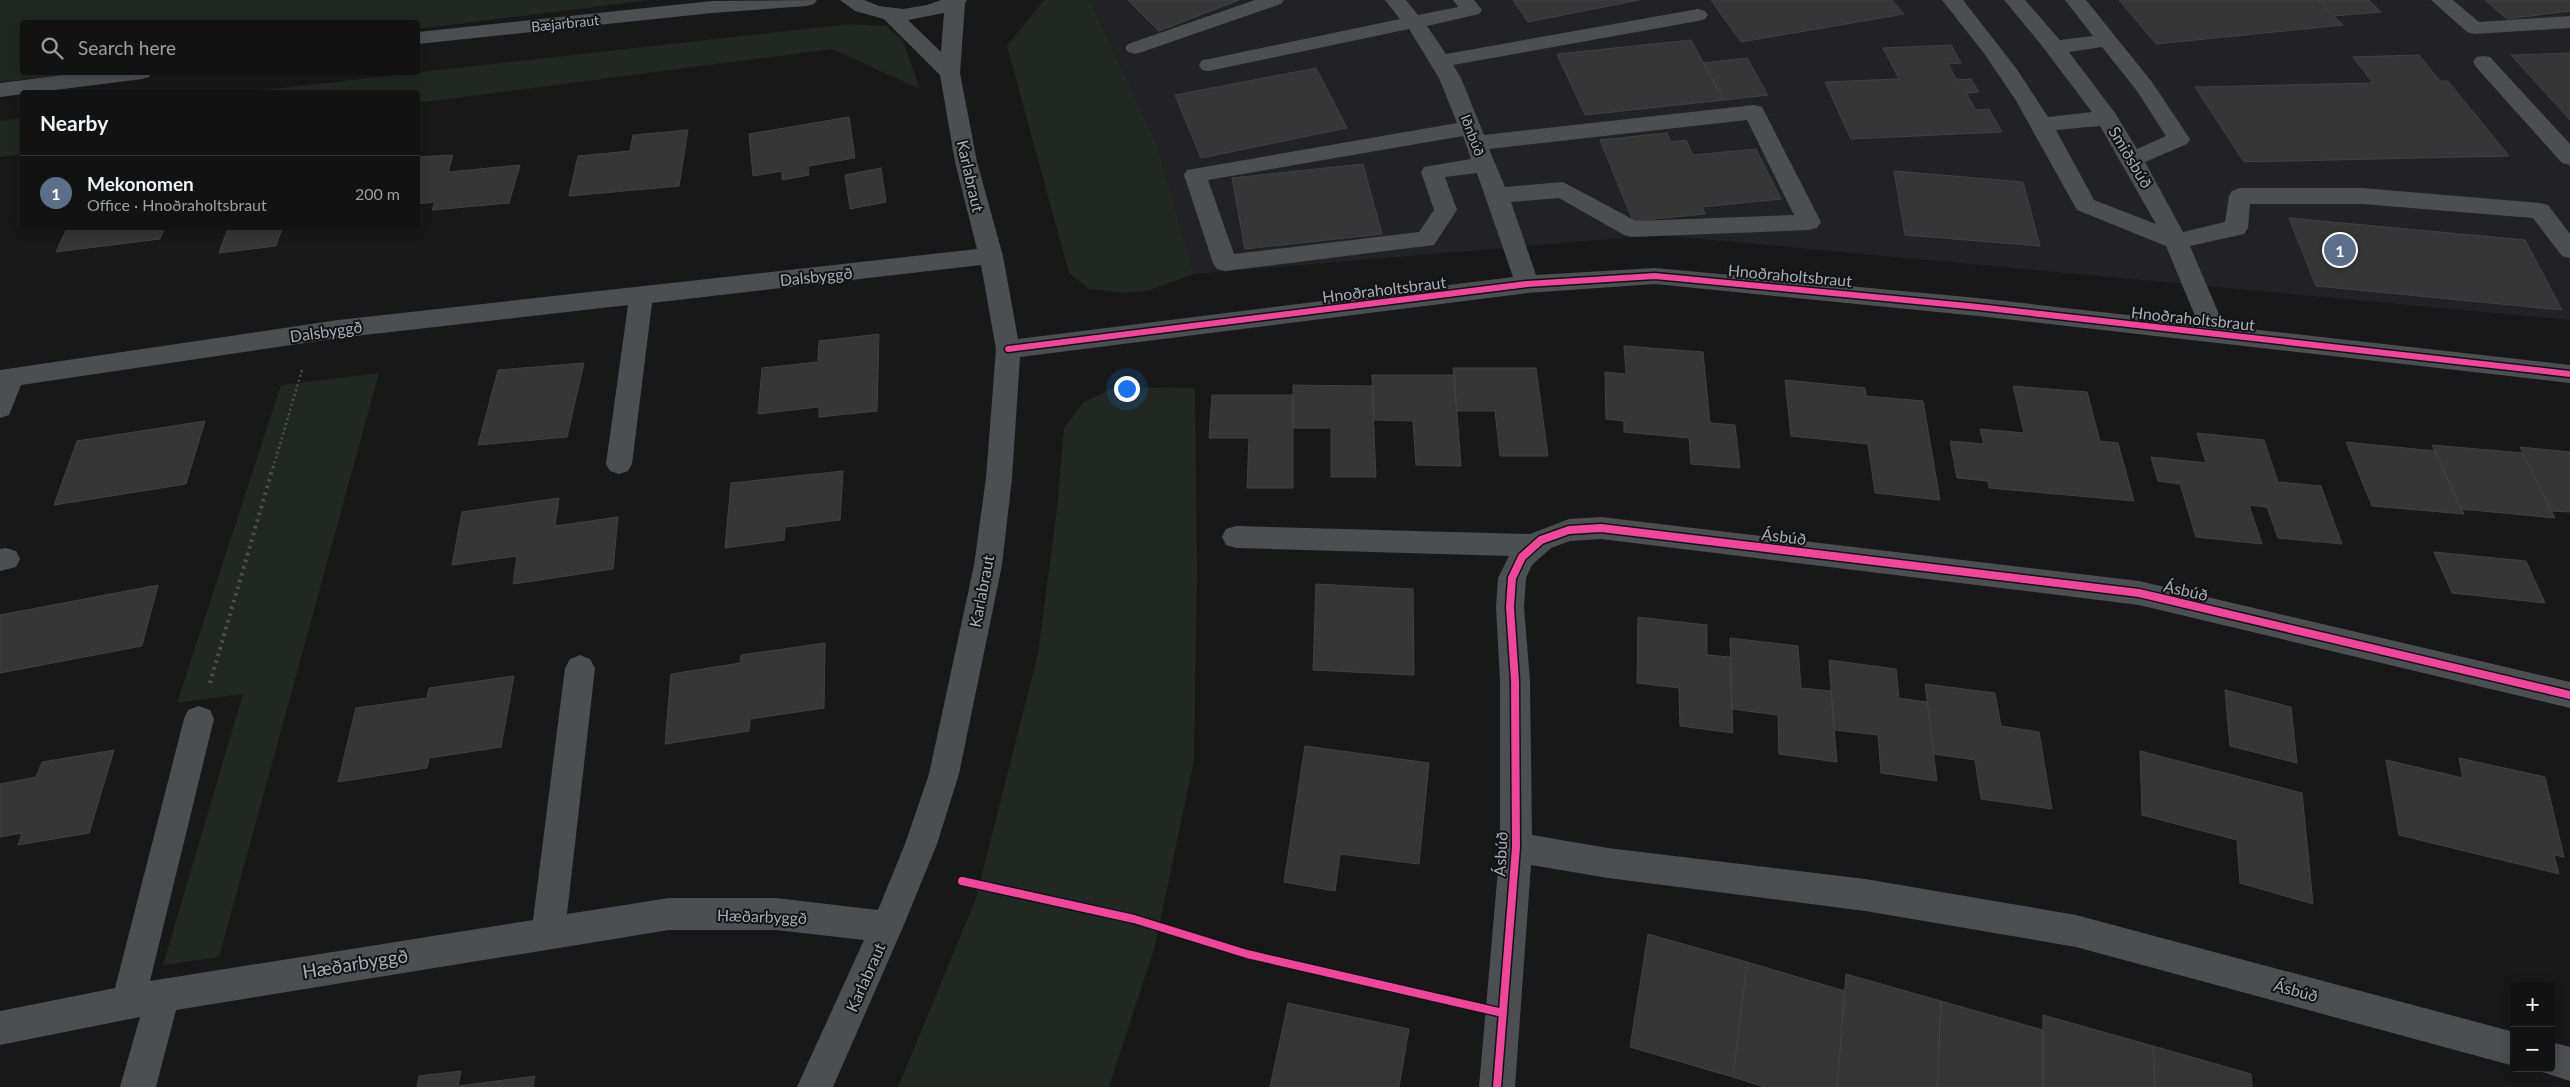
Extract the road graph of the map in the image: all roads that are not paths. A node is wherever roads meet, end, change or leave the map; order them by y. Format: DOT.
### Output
graph roads {
  1 [pos="736,0"];
  2 [pos="807,0"];
  3 [pos="850,0"];
  4 [pos="1274,0"];
  5 [pos="1395,0"];
  6 [pos="1463,0"];
  7 [pos="1954,0"];
  8 [pos="2014,0"];
  9 [pos="2075,0"];
  10 [pos="2441,0"];
  11 [pos="956,1"];
  12 [pos="712,7"];
  13 [pos="891,15"];
  14 [pos="1698,15"];
  15 [pos="2570,22"];
  16 [pos="1414,24"];
  17 [pos="420,38"];
  18 [pos="2109,40"];
  19 [pos="2055,47"];
  20 [pos="1135,48"];
  21 [pos="1441,61"];
  22 [pos="2483,62"];
  23 [pos="1210,65"];
  24 [pos="950,73"];
  25 [pos="118,75"];
  26 [pos="0,90"];
  27 [pos="2107,118"];
  28 [pos="2043,124"];
  29 [pos="1473,135"];
  30 [pos="2570,158"];
  31 [pos="2133,159"];
  32 [pos="1484,164"];
  33 [pos="1496,195"];
  34 [pos="2177,241"];
  35 [pos="2570,250"];
  36 [pos="991,256"];
  37 [pos="1527,284"];
  38 [pos="641,295"];
  39 [pos="2215,334"];
  40 [pos="1008,349"];
  41 [pos="2570,374"];
  42 [pos="6,378"];
  43 [pos="0,408"];
  44 [pos="619,464"];
  45 [pos="1236,537"];
  46 [pos="1534,545"];
  47 [pos="580,668"];
  48 [pos="2570,695"];
  49 [pos="199,719"];
  50 [pos="1516,847"];
  51 [pos="888,927"];
  52 [pos="548,933"];
  53 [pos="163,995"];
  54 [pos="128,1002"];
  55 [pos="0,1028"];
  56 [pos="2510,1048"];
  57 [pos="2555,1060"];
  58 [pos="2570,1064"];
  59 [pos="138,1087"];
  60 [pos="815,1087"];
  61 [pos="1497,1087"];
  1 -- 12 [label="street, Bæjarbraut"];
  2 -- 12 [label="street, Bæjarbraut"];
  3 -- 13 [label="street"];
  4 -- 20 [label="street"];
  5 -- 16 [label="street, Iðnbúð"];
  6 -- 16 [label="street"];
  7 -- 28 [label="street"];
  8 -- 19 [label="street, Smiðsbúð"];
  9 -- 18 [label="street"];
  10 -- 15 [label="street"];
  11 -- 13 [label="street"];
  11 -- 24 [label="street, Karlabraut"];
  12 -- 17 [label="street, Bæjarbraut"];
  13 -- 24 [label="street"];
  14 -- 21 [label="street"];
  16 -- 21 [label="street, Iðnbúð"];
  16 -- 23 [label="street"];
  18 -- 19 [label="street"];
  18 -- 31 [label="street"];
  19 -- 27 [label="street, Smiðsbúð"];
  21 -- 29 [label="street, Iðnbúð"];
  22 -- 30 [label="street"];
  24 -- 36 [label="street, Karlabraut"];
  25 -- 26 [label="street"];
  27 -- 28 [label="street"];
  27 -- 31 [label="street, Smiðsbúð"];
  28 -- 34 [label="street"];
  29 -- 32 [label="street, Iðnbúð"];
  29 -- 32 [label="street"];
  29 -- 33 [label="street"];
  31 -- 34 [label="street, Smiðsbúð"];
  32 -- 33 [label="street, Iðnbúð"];
  33 -- 37 [label="street, Iðnbúð"];
  34 -- 35 [label="street"];
  34 -- 39 [label="street, Smiðsbúð"];
  36 -- 38 [label="street, Dalsbyggð"];
  36 -- 40 [label="street, Karlabraut"];
  37 -- 39 [label="street, Hnoðraholtsbraut"];
  37 -- 40 [label="street, Hnoðraholtsbraut"];
  38 -- 42 [label="street, Dalsbyggð"];
  38 -- 44 [label="street"];
  39 -- 41 [label="street, Hnoðraholtsbraut"];
  40 -- 51 [label="street, Karlabraut"];
  42 -- 43 [label="street, Dalsbyggð"];
  45 -- 46 [label="street, Ásbúð"];
  46 -- 48 [label="street, Ásbúð"];
  46 -- 50 [label="street, Ásbúð"];
  47 -- 52 [label="street"];
  49 -- 54 [label="street"];
  50 -- 56 [label="street, Ásbúð"];
  50 -- 61 [label="street, Ásbúð"];
  51 -- 52 [label="street, Hæðarbyggð"];
  51 -- 60 [label="street, Karlabraut"];
  52 -- 53 [label="street, Hæðarbyggð"];
  53 -- 54 [label="street, Hæðarbyggð"];
  53 -- 59 [label="street"];
  54 -- 55 [label="street, Hæðarbyggð"];
  57 -- 58 [label="street"];
}
